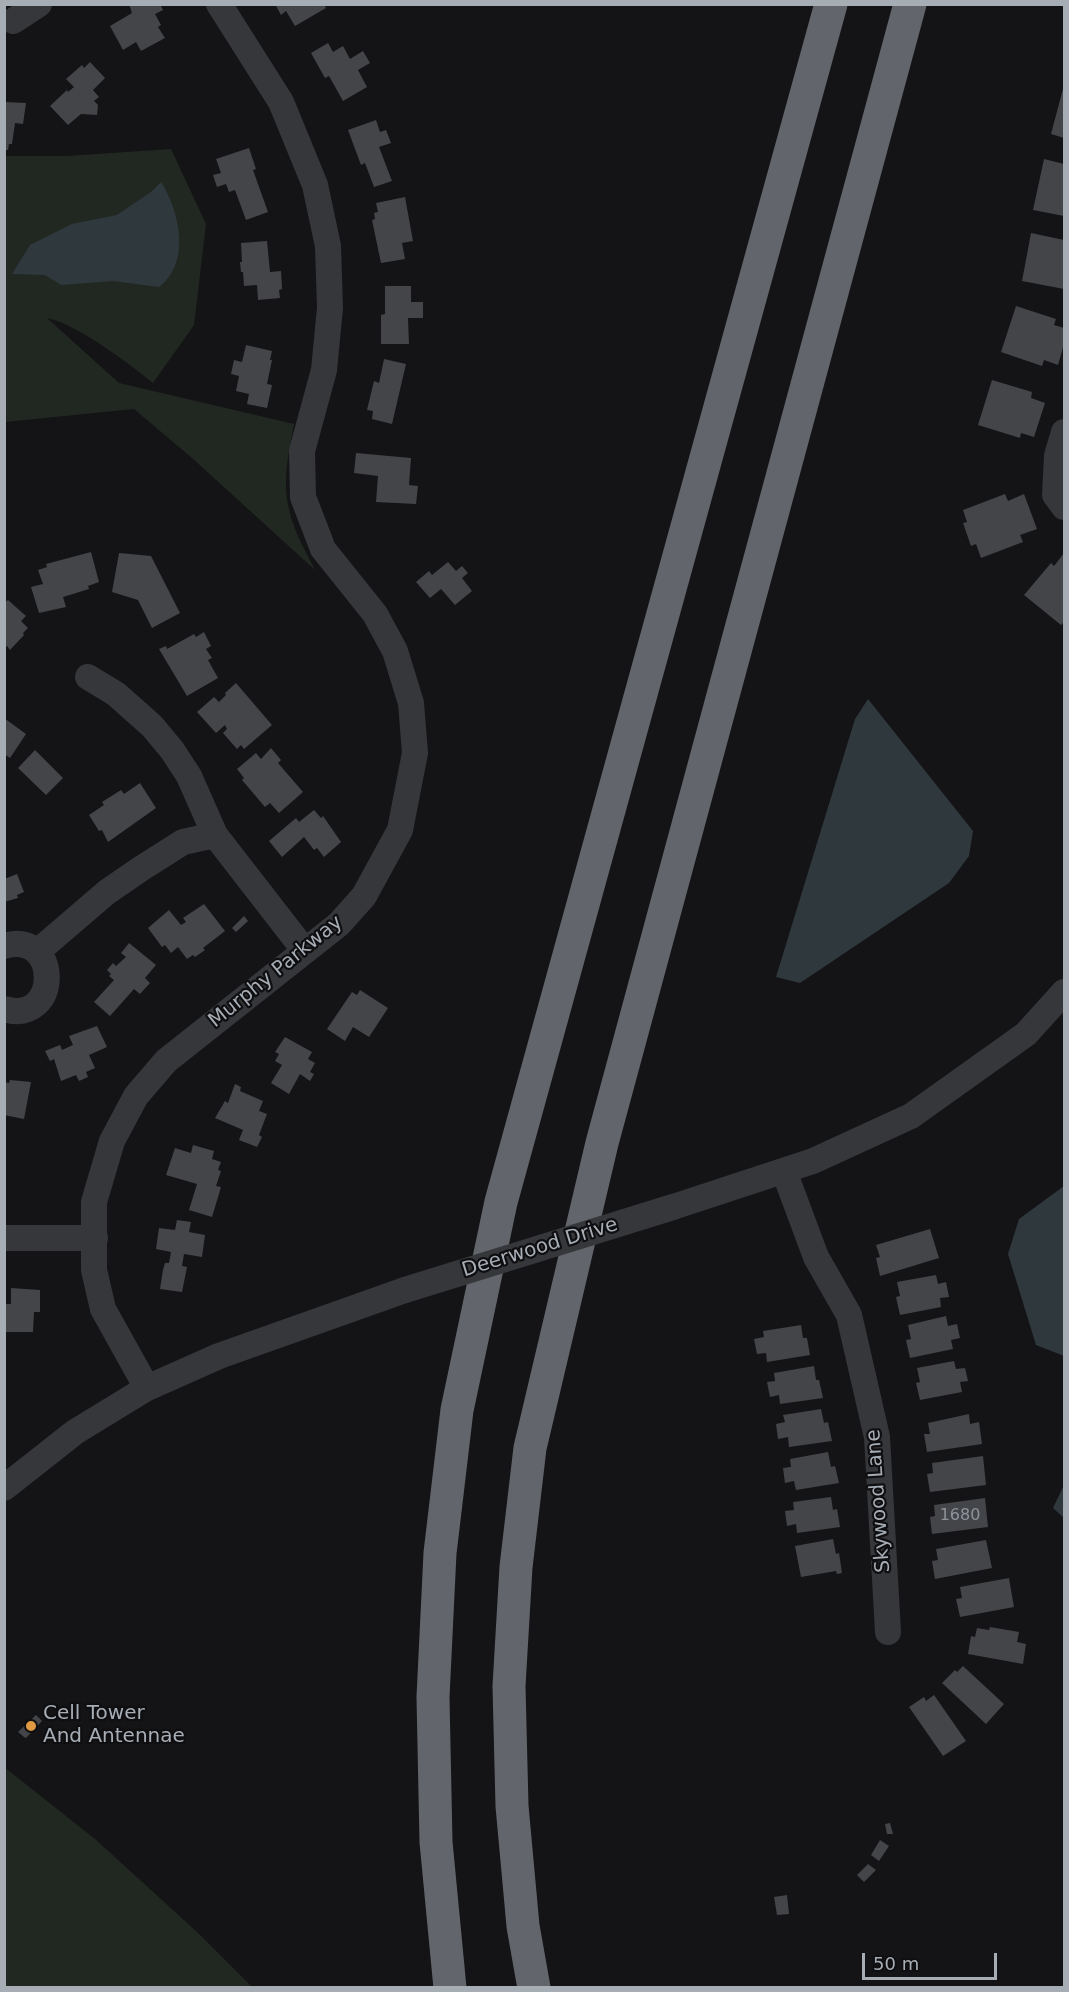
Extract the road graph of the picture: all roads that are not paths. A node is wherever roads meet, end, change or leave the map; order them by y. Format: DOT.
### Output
graph roads {
  1 [pos="39,4"];
  2 [pos="219,4"];
  3 [pos="831,4"];
  4 [pos="910,4"];
  5 [pos="13,21"];
  6 [pos="1065,432"];
  7 [pos="1065,507"];
  8 [pos="88,677"];
  9 [pos="215,835"];
  10 [pos="4,946"];
  11 [pos="306,951"];
  12 [pos="37,952"];
  13 [pos="1065,992"];
  14 [pos="4,1010"];
  15 [pos="784,1170"];
  16 [pos="4,1238"];
  17 [pos="94,1238"];
  18 [pos="147,1388"];
  19 [pos="4,1488"];
  20 [pos="888,1632"];
  21 [pos="450,1988"];
  22 [pos="534,1988"];
  1 -- 5 [label="street"];
  2 -- 11 [label="street, Murphy Parkway"];
  3 -- 21 [label="highway"];
  4 -- 22 [label="highway"];
  6 -- 7 [label="street"];
  8 -- 9 [label="street"];
  9 -- 11 [label="street"];
  9 -- 12 [label="street"];
  10 -- 12 [label="street"];
  11 -- 17 [label="street, Murphy Parkway"];
  12 -- 14 [label="street"];
  13 -- 15 [label="street, Deerwood Drive"];
  15 -- 18 [label="street, Deerwood Drive, bridge"];
  15 -- 20 [label="street, Skywood Lane"];
  16 -- 17 [label="street"];
  17 -- 18 [label="street, Murphy Parkway"];
  18 -- 19 [label="street, Deerwood Drive"];
}
